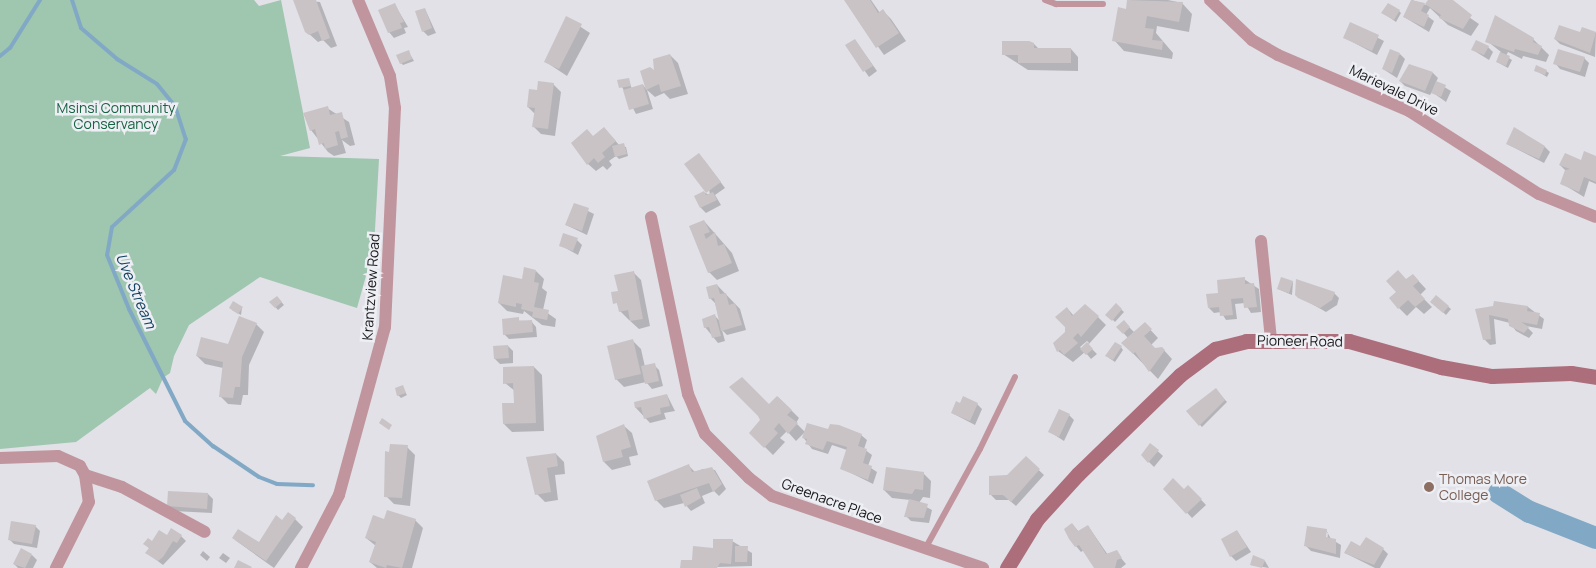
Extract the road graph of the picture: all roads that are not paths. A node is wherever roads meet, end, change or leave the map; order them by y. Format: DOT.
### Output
graph roads {
  1 [pos="358,0"];
  2 [pos="1045,0"];
  3 [pos="1210,0"];
  4 [pos="1103,4"];
  5 [pos="651,217"];
  6 [pos="1596,217"];
  7 [pos="1261,241"];
  8 [pos="1271,339"];
  9 [pos="1015,376"];
  10 [pos="1596,377"];
  11 [pos="0,458"];
  12 [pos="85,475"];
  13 [pos="205,532"];
  14 [pos="925,549"];
  15 [pos="56,568"];
  16 [pos="301,568"];
  17 [pos="983,568"];
  18 [pos="1006,568"];
  1 -- 16 [label="street, Krantzview Road"];
  2 -- 4 [label="lane"];
  3 -- 6 [label="street, Marievale Drive"];
  5 -- 14 [label="street, Greenacre Place"];
  7 -- 8 [label="street"];
  8 -- 10 [label="main road, Pioneer Road"];
  8 -- 18 [label="main road, Pioneer Road"];
  9 -- 14 [label="lane"];
  11 -- 12 [label="street"];
  12 -- 13 [label="street"];
  12 -- 15 [label="street"];
  14 -- 17 [label="street, Greenacre Place"];
}
